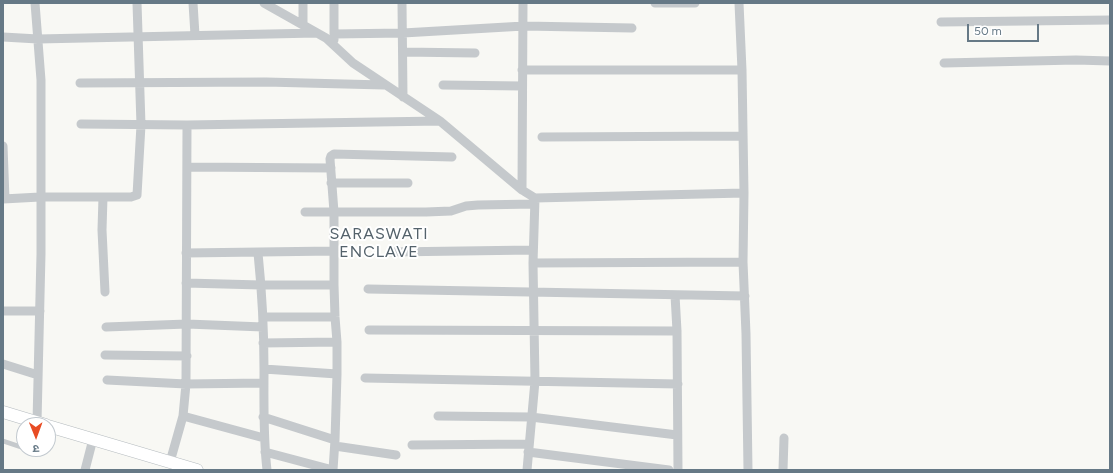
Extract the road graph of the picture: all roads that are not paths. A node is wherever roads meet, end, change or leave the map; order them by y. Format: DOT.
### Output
graph roads {
  1 [pos="34,3"];
  2 [pos="137,3"];
  3 [pos="193,3"];
  4 [pos="303,3"];
  5 [pos="334,3"];
  6 [pos="402,3"];
  7 [pos="523,3"];
  8 [pos="655,3"];
  9 [pos="695,3"];
  10 [pos="739,3"];
  11 [pos="266,4"];
  12 [pos="1110,20"];
  13 [pos="941,22"];
  14 [pos="303,24"];
  15 [pos="524,26"];
  16 [pos="632,28"];
  17 [pos="318,32"];
  18 [pos="403,33"];
  19 [pos="334,34"];
  20 [pos="194,35"];
  21 [pos="3,37"];
  22 [pos="138,37"];
  23 [pos="38,39"];
  24 [pos="334,45"];
  25 [pos="403,52"];
  26 [pos="475,53"];
  27 [pos="1110,60"];
  28 [pos="944,63"];
  29 [pos="522,70"];
  30 [pos="742,70"];
  31 [pos="140,83"];
  32 [pos="80,84"];
  33 [pos="384,85"];
  34 [pos="443,86"];
  35 [pos="522,86"];
  36 [pos="403,97"];
  37 [pos="440,121"];
  38 [pos="81,124"];
  39 [pos="141,125"];
  40 [pos="187,125"];
  41 [pos="743,136"];
  42 [pos="542,137"];
  43 [pos="3,146"];
  44 [pos="452,157"];
  45 [pos="187,167"];
  46 [pos="330,168"];
  47 [pos="408,182"];
  48 [pos="331,183"];
  49 [pos="522,190"];
  50 [pos="744,193"];
  51 [pos="40,197"];
  52 [pos="103,197"];
  53 [pos="4,199"];
  54 [pos="534,201"];
  55 [pos="305,212"];
  56 [pos="334,212"];
  57 [pos="533,250"];
  58 [pos="334,251"];
  59 [pos="391,252"];
  60 [pos="186,253"];
  61 [pos="258,253"];
  62 [pos="743,262"];
  63 [pos="533,263"];
  64 [pos="186,284"];
  65 [pos="262,285"];
  66 [pos="334,285"];
  67 [pos="368,289"];
  68 [pos="105,292"];
  69 [pos="533,292"];
  70 [pos="675,295"];
  71 [pos="745,296"];
  72 [pos="3,311"];
  73 [pos="40,311"];
  74 [pos="335,316"];
  75 [pos="263,317"];
  76 [pos="187,324"];
  77 [pos="106,327"];
  78 [pos="263,327"];
  79 [pos="369,330"];
  80 [pos="534,330"];
  81 [pos="678,331"];
  82 [pos="337,342"];
  83 [pos="263,343"];
  84 [pos="105,355"];
  85 [pos="187,356"];
  86 [pos="3,364"];
  87 [pos="264,369"];
  88 [pos="337,374"];
  89 [pos="38,375"];
  90 [pos="366,378"];
  91 [pos="107,380"];
  92 [pos="535,381"];
  93 [pos="264,383"];
  94 [pos="186,384"];
  95 [pos="678,384"];
  96 [pos="3,412"];
  97 [pos="183,416"];
  98 [pos="438,416"];
  99 [pos="20,417"];
  100 [pos="43,417"];
  101 [pos="263,417"];
  102 [pos="531,417"];
  103 [pos="56,428"];
  104 [pos="677,435"];
  105 [pos="264,438"];
  106 [pos="784,438"];
  107 [pos="93,439"];
  108 [pos="3,441"];
  109 [pos="335,443"];
  110 [pos="16,445"];
  111 [pos="412,445"];
  112 [pos="529,448"];
  113 [pos="265,452"];
  114 [pos="396,455"];
  115 [pos="170,462"];
  116 [pos="85,470"];
  117 [pos="197,470"];
  118 [pos="267,470"];
  119 [pos="333,470"];
  120 [pos="527,470"];
  121 [pos="669,470"];
  122 [pos="678,470"];
  123 [pos="748,470"];
  124 [pos="783,470"];
  1 -- 23 [label="street"];
  2 -- 22 [label="street"];
  3 -- 20 [label="street"];
  4 -- 14 [label="street"];
  5 -- 19 [label="street"];
  6 -- 18 [label="street"];
  7 -- 15 [label="street"];
  8 -- 9 [label="street"];
  10 -- 30 [label="street"];
  11 -- 14 [label="street"];
  12 -- 13 [label="street"];
  14 -- 17 [label="street"];
  15 -- 16 [label="street"];
  15 -- 18 [label="street"];
  15 -- 29 [label="street"];
  17 -- 20 [label="street"];
  17 -- 24 [label="street"];
  18 -- 19 [label="street"];
  18 -- 25 [label="street"];
  19 -- 24 [label="street"];
  20 -- 22 [label="street"];
  21 -- 23 [label="street"];
  22 -- 23 [label="street"];
  22 -- 31 [label="street"];
  23 -- 51 [label="street"];
  24 -- 33 [label="street"];
  25 -- 26 [label="street"];
  25 -- 36 [label="street"];
  27 -- 28 [label="street"];
  29 -- 30 [label="street"];
  29 -- 35 [label="street"];
  30 -- 41 [label="street"];
  31 -- 32 [label="street"];
  31 -- 33 [label="street"];
  31 -- 39 [label="street"];
  33 -- 36 [label="street"];
  34 -- 35 [label="street"];
  35 -- 49 [label="street"];
  36 -- 37 [label="street"];
  37 -- 40 [label="street"];
  37 -- 49 [label="street"];
  38 -- 39 [label="street"];
  39 -- 40 [label="street"];
  39 -- 52 [label="street"];
  40 -- 45 [label="street"];
  41 -- 42 [label="street"];
  41 -- 50 [label="street"];
  43 -- 53 [label="street"];
  44 -- 46 [label="street"];
  45 -- 46 [label="street"];
  45 -- 60 [label="street"];
  46 -- 48 [label="street"];
  47 -- 48 [label="street"];
  48 -- 56 [label="street"];
  49 -- 54 [label="street"];
  50 -- 54 [label="street"];
  50 -- 62 [label="street"];
  51 -- 52 [label="street"];
  51 -- 53 [label="street"];
  51 -- 73 [label="street"];
  52 -- 68 [label="street"];
  54 -- 56 [label="street"];
  54 -- 57 [label="street"];
  55 -- 56 [label="street"];
  56 -- 58 [label="street"];
  57 -- 59 [label="street"];
  57 -- 63 [label="street"];
  58 -- 61 [label="street"];
  58 -- 66 [label="street"];
  60 -- 61 [label="street"];
  60 -- 64 [label="street"];
  61 -- 65 [label="street"];
  62 -- 63 [label="street"];
  62 -- 71 [label="street"];
  63 -- 69 [label="street"];
  64 -- 65 [label="street"];
  64 -- 76 [label="street"];
  65 -- 66 [label="street"];
  65 -- 75 [label="street"];
  66 -- 74 [label="street"];
  67 -- 69 [label="street"];
  69 -- 70 [label="street"];
  69 -- 80 [label="street"];
  70 -- 71 [label="street"];
  70 -- 81 [label="street"];
  71 -- 123 [label="street"];
  72 -- 73 [label="street"];
  73 -- 89 [label="street"];
  74 -- 75 [label="street"];
  74 -- 82 [label="street"];
  75 -- 78 [label="street"];
  76 -- 77 [label="street"];
  76 -- 78 [label="street"];
  76 -- 85 [label="street"];
  78 -- 83 [label="street"];
  79 -- 80 [label="street"];
  80 -- 81 [label="street"];
  80 -- 92 [label="street"];
  81 -- 95 [label="street"];
  82 -- 83 [label="street"];
  82 -- 88 [label="street"];
  83 -- 87 [label="street"];
  84 -- 85 [label="street"];
  85 -- 94 [label="street"];
  86 -- 89 [label="street"];
  87 -- 88 [label="street"];
  87 -- 93 [label="street"];
  88 -- 109 [label="street"];
  89 -- 100 [label="street"];
  90 -- 92 [label="street"];
  91 -- 94 [label="street"];
  92 -- 95 [label="street"];
  92 -- 102 [label="street"];
  93 -- 94 [label="street"];
  93 -- 101 [label="street"];
  94 -- 97 [label="street"];
  95 -- 104 [label="street"];
  96 -- 99 [label="street"];
  97 -- 105 [label="street"];
  97 -- 115 [label="street"];
  98 -- 102 [label="street"];
  101 -- 105 [label="street"];
  101 -- 109 [label="street"];
  102 -- 104 [label="street"];
  102 -- 112 [label="street"];
  103 -- 107 [label="street"];
  104 -- 122 [label="street"];
  105 -- 113 [label="street"];
  106 -- 124 [label="street"];
  107 -- 115 [label="street"];
  107 -- 116 [label="street"];
  108 -- 110 [label="lane"];
  109 -- 114 [label="street"];
  109 -- 119 [label="street"];
  111 -- 112 [label="street"];
  112 -- 120 [label="street"];
  112 -- 121 [label="street"];
  113 -- 118 [label="street"];
  113 -- 119 [label="street"];
  115 -- 117 [label="street"];
}
